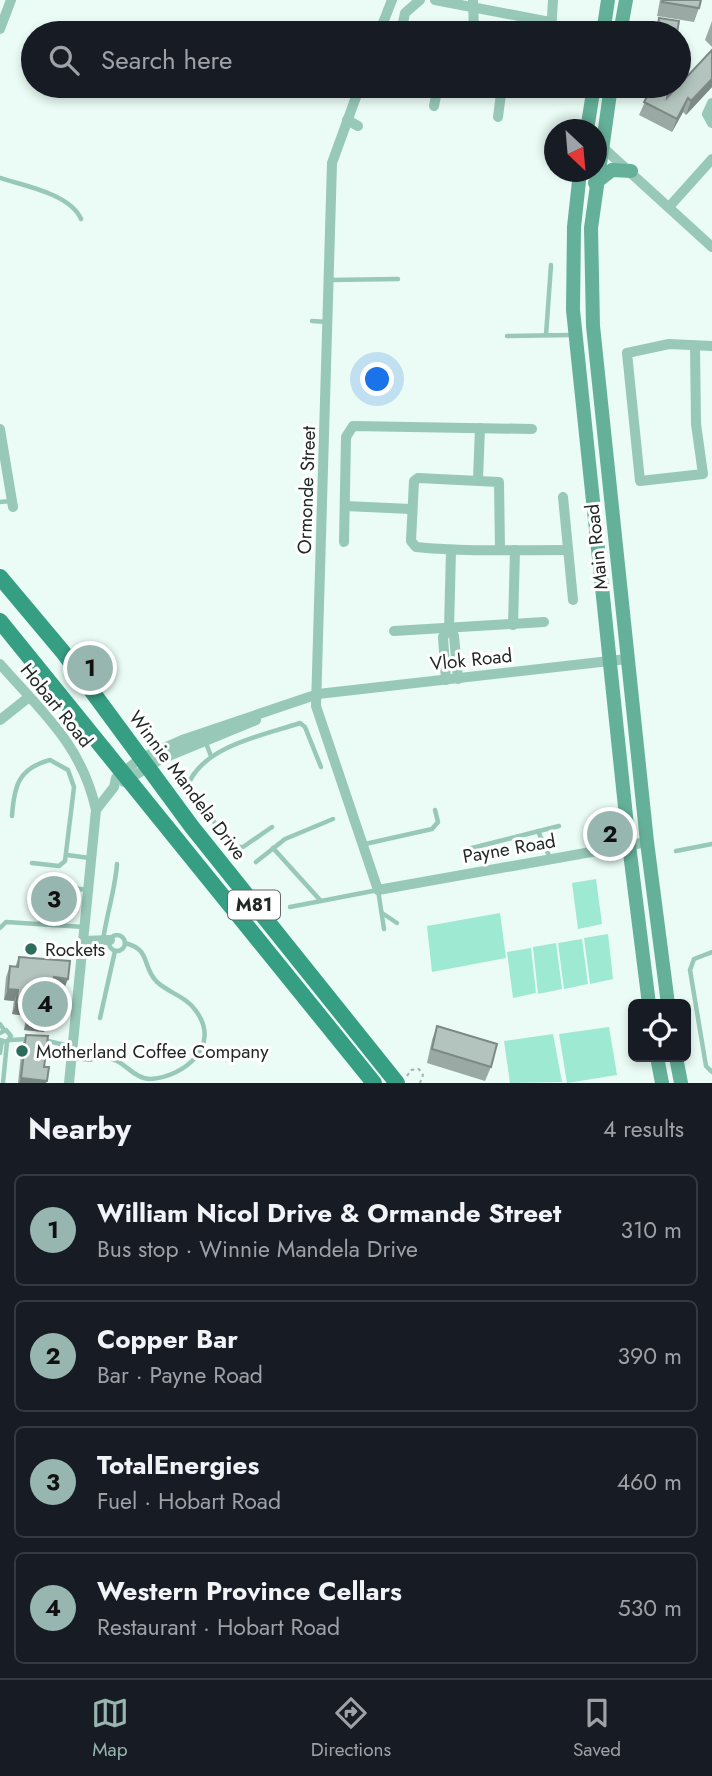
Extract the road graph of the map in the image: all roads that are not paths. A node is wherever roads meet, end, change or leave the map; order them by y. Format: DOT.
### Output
graph roads {
  1 [pos="11,0"];
  2 [pos="392,0"];
  3 [pos="420,0"];
  4 [pos="435,0"];
  5 [pos="553,0"];
  6 [pos="608,0"];
  7 [pos="626,0"];
  8 [pos="473,4"];
  9 [pos="384,21"];
  10 [pos="404,21"];
  11 [pos="528,21"];
  12 [pos="552,21"];
  13 [pos="605,21"];
  14 [pos="622,21"];
  15 [pos="0,29"];
  16 [pos="355,98"];
  17 [pos="436,98"];
  18 [pos="500,98"];
  19 [pos="592,98"];
  20 [pos="609,98"];
  21 [pos="712,103"];
  22 [pos="435,106"];
  23 [pos="498,117"];
  24 [pos="589,119"];
  25 [pos="604,119"];
  26 [pos="347,120"];
  27 [pos="712,123"];
  28 [pos="358,126"];
  29 [pos="607,151"];
  30 [pos="712,159"];
  31 [pos="631,171"];
  32 [pos="0,178"];
  33 [pos="579,182"];
  34 [pos="595,183"];
  35 [pos="669,207"];
  36 [pos="81,219"];
  37 [pos="712,247"];
  38 [pos="551,265"];
  39 [pos="398,279"];
  40 [pos="329,280"];
  41 [pos="312,321"];
  42 [pos="328,322"];
  43 [pos="546,335"];
  44 [pos="576,335"];
  45 [pos="507,336"];
  46 [pos="695,346"];
  47 [pos="712,346"];
  48 [pos="480,428"];
  49 [pos="0,429"];
  50 [pos="532,429"];
  51 [pos="478,479"];
  52 [pos="563,497"];
  53 [pos="0,502"];
  54 [pos="12,504"];
  55 [pos="345,506"];
  56 [pos="411,509"];
  57 [pos="344,542"];
  58 [pos="451,550"];
  59 [pos="500,550"];
  60 [pos="515,550"];
  61 [pos="568,550"];
  62 [pos="0,577"];
  63 [pos="573,600"];
  64 [pos="0,621"];
  65 [pos="544,622"];
  66 [pos="513,625"];
  67 [pos="449,629"];
  68 [pos="394,631"];
  69 [pos="627,659"];
  70 [pos="610,661"];
  71 [pos="0,664"];
  72 [pos="458,679"];
  73 [pos="446,680"];
  74 [pos="318,694"];
  75 [pos="29,698"];
  76 [pos="0,720"];
  77 [pos="216,733"];
  78 [pos="203,737"];
  79 [pos="223,751"];
  80 [pos="211,756"];
  81 [pos="144,762"];
  82 [pos="321,767"];
  83 [pos="122,779"];
  84 [pos="96,810"];
  85 [pos="435,810"];
  86 [pos="12,816"];
  87 [pos="333,819"];
  88 [pos="559,826"];
  89 [pos="272,827"];
  90 [pos="538,831"];
  91 [pos="647,842"];
  92 [pos="364,845"];
  93 [pos="629,845"];
  94 [pos="712,845"];
  95 [pos="273,848"];
  96 [pos="468,849"];
  97 [pos="676,851"];
  98 [pos="67,855"];
  99 [pos="91,858"];
  100 [pos="551,859"];
  101 [pos="256,862"];
  102 [pos="32,863"];
  103 [pos="117,863"];
  104 [pos="42,885"];
  105 [pos="88,890"];
  106 [pos="378,890"];
  107 [pos="320,900"];
  108 [pos="289,907"];
  109 [pos="381,912"];
  110 [pos="397,923"];
  111 [pos="40,924"];
  112 [pos="62,925"];
  113 [pos="85,927"];
  114 [pos="0,928"];
  115 [pos="384,929"];
  116 [pos="106,940"];
  117 [pos="83,941"];
  118 [pos="125,943"];
  119 [pos="115,951"];
  120 [pos="712,952"];
  121 [pos="648,999"];
  122 [pos="667,999"];
  123 [pos="100,1018"];
  124 [pos="0,1024"];
  125 [pos="2,1032"];
  126 [pos="6,1039"];
  127 [pos="73,1051"];
  128 [pos="0,1053"];
  129 [pos="90,1056"];
  130 [pos="658,1062"];
  131 [pos="677,1062"];
  132 [pos="712,1072"];
  133 [pos="3,1083"];
  134 [pos="69,1083"];
  135 [pos="373,1083"];
  136 [pos="397,1083"];
  137 [pos="654,1083"];
  138 [pos="662,1083"];
  139 [pos="681,1083"];
  1 -- 15 [label="street"];
  2 -- 9 [label="street"];
  3 -- 10 [label="street"];
  4 -- 8 [label="street"];
  5 -- 12 [label="street"];
  6 -- 13 [label="main road"];
  7 -- 14 [label="main road"];
  8 -- 11 [label="street"];
  16 -- 26 [label="street, Ormonde Street"];
  17 -- 22 [label="street"];
  18 -- 23 [label="street"];
  19 -- 24 [label="main road"];
  20 -- 25 [label="main road, Main Road"];
  21 -- 27 [label="street"];
  26 -- 28 [label="street"];
  26 -- 40 [label="street, Ormonde Street"];
  29 -- 31 [label="street"];
  30 -- 35 [label="street"];
  31 -- 34 [label="main road"];
  31 -- 35 [label="street"];
  32 -- 36 [label="lane"];
  33 -- 44 [label="main road, Main Road"];
  34 -- 69 [label="main road, Main Road"];
  35 -- 37 [label="street"];
  38 -- 43 [label="lane"];
  39 -- 40 [label="lane"];
  40 -- 42 [label="street, Ormonde Street"];
  41 -- 42 [label="lane"];
  42 -- 74 [label="street, Ormonde Street"];
  43 -- 44 [label="lane"];
  43 -- 45 [label="lane"];
  44 -- 70 [label="main road, Main Road"];
  46 -- 46 [label="street"];
  46 -- 47 [label="street"];
  48 -- 50 [label="street"];
  48 -- 51 [label="street"];
  48 -- 55 [label="street"];
  49 -- 54 [label="street"];
  51 -- 56 [label="street"];
  51 -- 59 [label="street"];
  52 -- 61 [label="street"];
  53 -- 54 [label="lane"];
  55 -- 56 [label="street"];
  55 -- 57 [label="street"];
  56 -- 58 [label="street"];
  58 -- 59 [label="street"];
  58 -- 67 [label="street"];
  59 -- 60 [label="street"];
  60 -- 61 [label="street"];
  60 -- 66 [label="street"];
  61 -- 63 [label="street"];
  62 -- 81 [label="main road, Winnie Mandela Drive / M81"];
  64 -- 83 [label="main road, Winnie Mandela Drive / M81"];
  65 -- 66 [label="street"];
  66 -- 67 [label="street"];
  67 -- 68 [label="street"];
  67 -- 72 [label="street"];
  67 -- 73 [label="street"];
  69 -- 70 [label="street, Vlok Road"];
  69 -- 91 [label="main road, Main Road"];
  70 -- 72 [label="street, Vlok Road"];
  70 -- 93 [label="main road, Main Road"];
  71 -- 75 [label="street, Hobart Road"];
  72 -- 73 [label="street, Vlok Road"];
  73 -- 74 [label="street, Vlok Road"];
  74 -- 77 [label="street, Vlok Road"];
  74 -- 92 [label="street, Ormonde Street"];
  75 -- 76 [label="street"];
  75 -- 84 [label="street, Hobart Road"];
  77 -- 78 [label="street"];
  77 -- 79 [label="lane"];
  78 -- 80 [label="lane"];
  78 -- 81 [label="street"];
  79 -- 80 [label="lane"];
  79 -- 82 [label="lane"];
  80 -- 89 [label="lane"];
  81 -- 83 [label="street"];
  81 -- 136 [label="main road, Winnie Mandela Drive / M81"];
  83 -- 84 [label="street"];
  83 -- 135 [label="main road, Winnie Mandela Drive / M81"];
  84 -- 99 [label="street, Hobart Road"];
  85 -- 92 [label="lane"];
  86 -- 98 [label="lane"];
  87 -- 95 [label="lane"];
  88 -- 90 [label="lane"];
  90 -- 96 [label="lane"];
  90 -- 100 [label="lane"];
  91 -- 93 [label="street, Payne Road"];
  91 -- 122 [label="main road, Main Road"];
  92 -- 106 [label="street, Ormonde Street"];
  93 -- 100 [label="street, Payne Road"];
  93 -- 121 [label="main road, Main Road"];
  94 -- 97 [label="lane"];
  95 -- 101 [label="lane"];
  95 -- 107 [label="lane"];
  98 -- 99 [label="lane"];
  98 -- 102 [label="lane"];
  99 -- 105 [label="street, Hobart Road"];
  100 -- 106 [label="street, Payne Road"];
  103 -- 116 [label="lane"];
  104 -- 111 [label="lane"];
  105 -- 112 [label="lane"];
  105 -- 113 [label="street, Hobart Road"];
  106 -- 107 [label="lane"];
  106 -- 109 [label="lane"];
  107 -- 108 [label="lane"];
  109 -- 110 [label="lane"];
  109 -- 115 [label="lane"];
  111 -- 112 [label="lane"];
  111 -- 114 [label="lane"];
  112 -- 113 [label="lane"];
  113 -- 117 [label="street, Hobart Road"];
  116 -- 117 [label="street"];
  116 -- 118 [label="lane"];
  116 -- 119 [label="lane"];
  117 -- 127 [label="street, Hobart Road"];
  118 -- 119 [label="lane"];
  118 -- 129 [label="lane"];
  119 -- 123 [label="lane"];
  120 -- 132 [label="lane"];
  124 -- 125 [label="lane"];
  125 -- 126 [label="lane"];
  126 -- 127 [label="lane"];
  126 -- 128 [label="lane"];
  126 -- 133 [label="lane"];
  127 -- 129 [label="street"];
  127 -- 134 [label="street, Hobart Road"];
  130 -- 137 [label="main road"];
  130 -- 138 [label="main road"];
  131 -- 139 [label="main road"];
}
